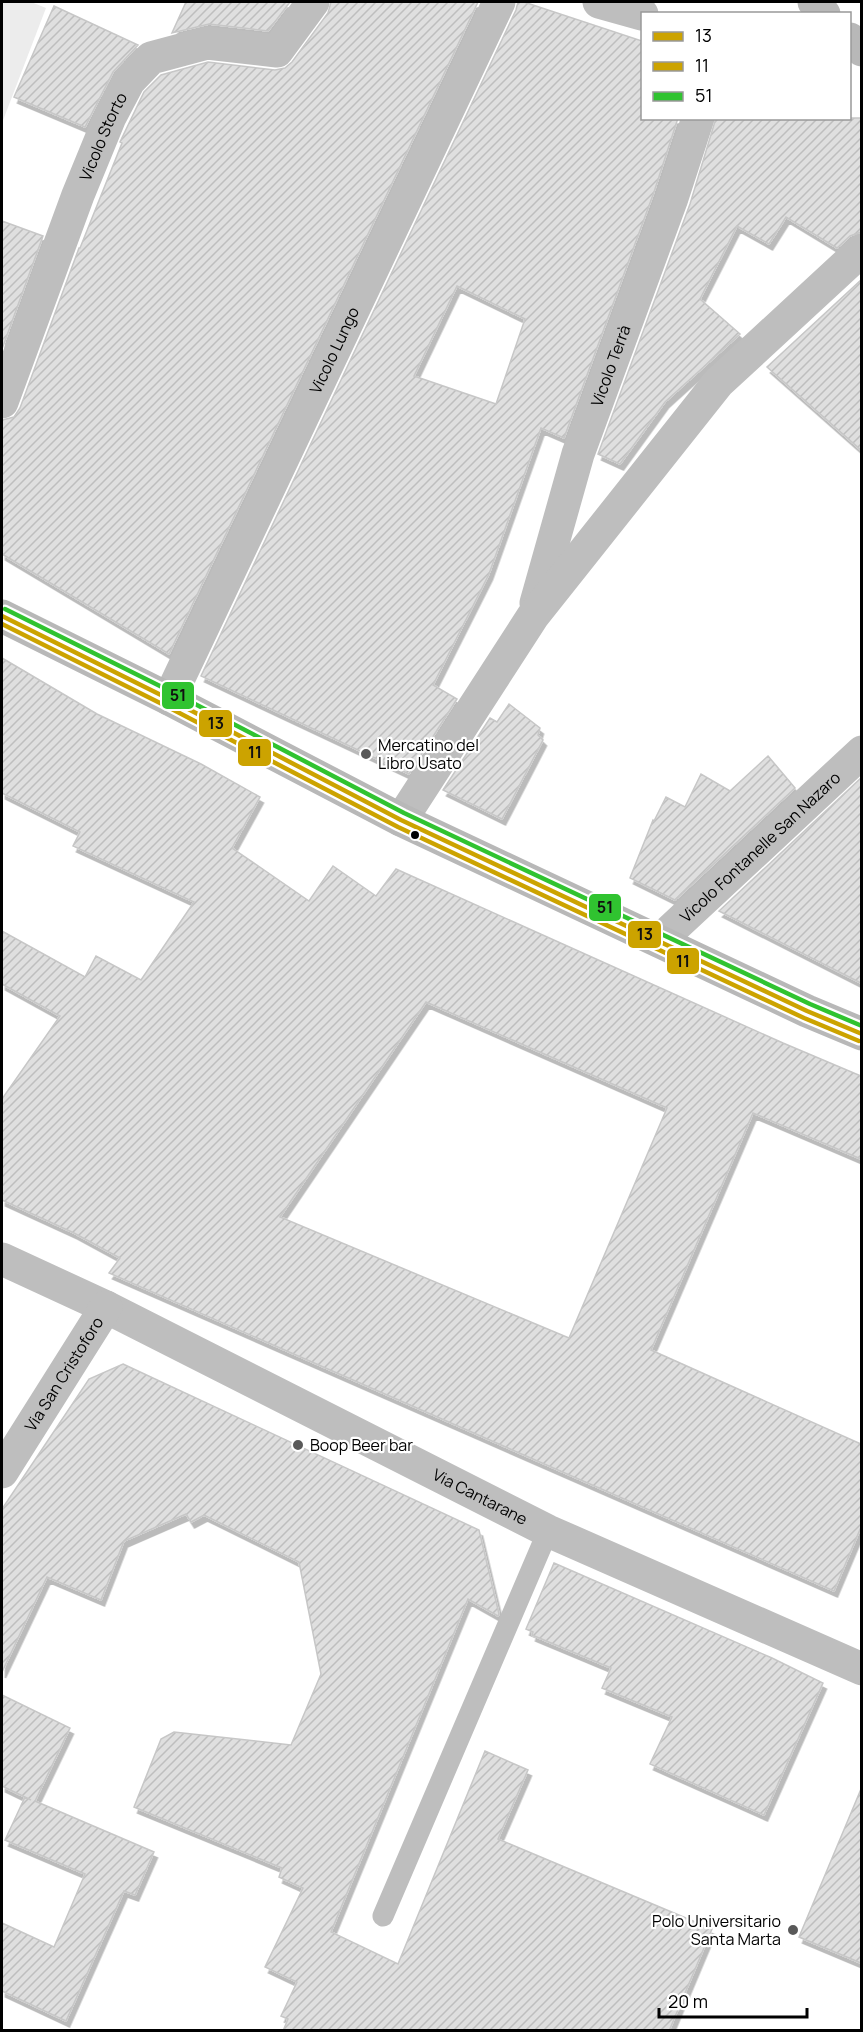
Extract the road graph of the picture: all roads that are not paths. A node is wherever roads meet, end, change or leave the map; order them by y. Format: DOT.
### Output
graph roads {
  1 [pos="313,2"];
  2 [pos="499,2"];
  3 [pos="599,2"];
  4 [pos="641,14"];
  5 [pos="697,120"];
  6 [pos="861,250"];
  7 [pos="2,402"];
  8 [pos="2,616"];
  9 [pos="533,616"];
  10 [pos="169,699"];
  11 [pos="861,752"];
  12 [pos="401,820"];
  13 [pos="659,941"];
  14 [pos="861,1034"];
  15 [pos="2,1258"];
  16 [pos="106,1307"];
  17 [pos="2,1472"];
  18 [pos="548,1531"];
  19 [pos="861,1669"];
  20 [pos="383,1916"];
  1 -- 7 [label="street, Vicolo Storto"];
  2 -- 10 [label="street, Vicolo Lungo"];
  3 -- 4 [label="street"];
  5 -- 9 [label="street, Vicolo Terrà"];
  6 -- 9 [label="street, Vicolo Terrà"];
  8 -- 10 [label="street"];
  9 -- 12 [label="street, Vicolo Terrà"];
  10 -- 12 [label="street"];
  11 -- 13 [label="street, Vicolo Fontanelle San Nazaro"];
  12 -- 13 [label="street"];
  13 -- 14 [label="street"];
  15 -- 16 [label="street, Via Cantarane"];
  16 -- 17 [label="street, Via San Cristoforo"];
  16 -- 18 [label="street, Via Cantarane"];
  18 -- 19 [label="street, Via Cantarane"];
  18 -- 20 [label="lane"];
}
